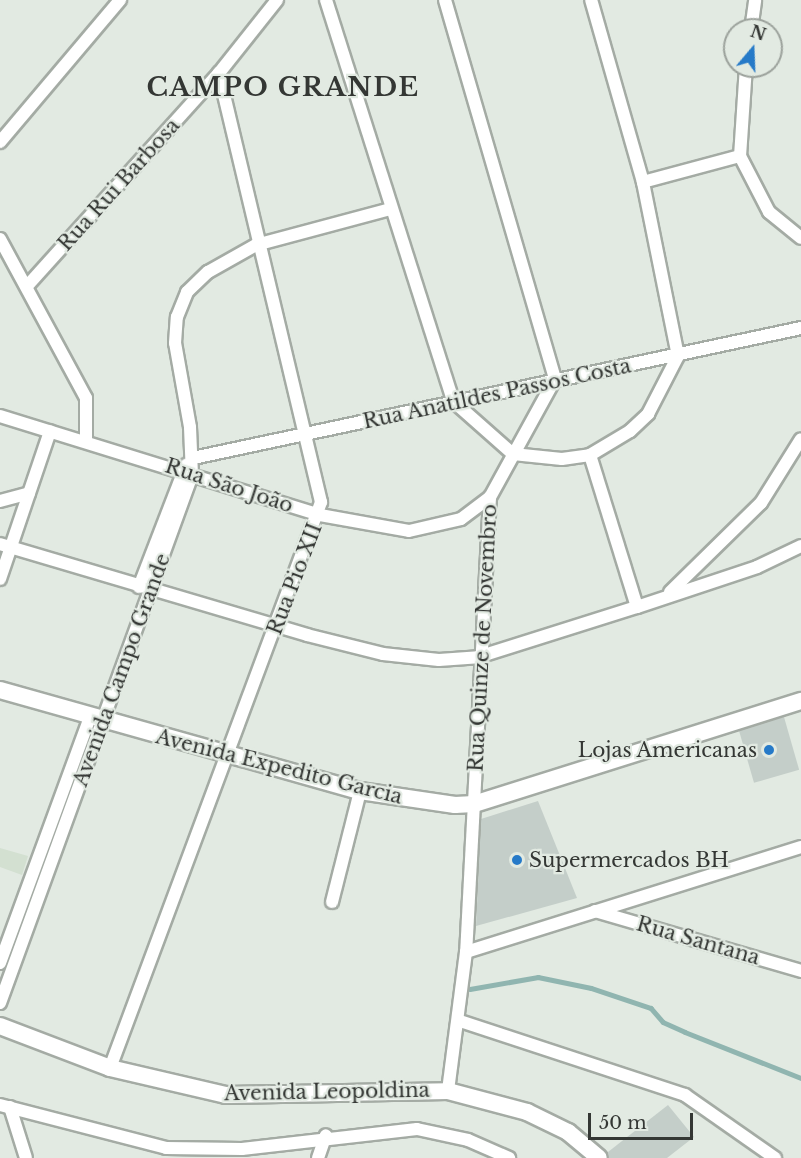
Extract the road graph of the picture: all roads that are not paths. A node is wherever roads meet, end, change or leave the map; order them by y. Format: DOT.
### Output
graph roads {
  1 [pos="120,0"];
  2 [pos="277,0"];
  3 [pos="326,0"];
  4 [pos="445,0"];
  5 [pos="591,0"];
  6 [pos="602,0"];
  7 [pos="755,0"];
  8 [pos="753,18"];
  9 [pos="596,19"];
  10 [pos="219,73"];
  11 [pos="745,78"];
  12 [pos="0,142"];
  13 [pos="740,156"];
  14 [pos="643,182"];
  15 [pos="390,209"];
  16 [pos="801,238"];
  17 [pos="0,239"];
  18 [pos="256,245"];
  19 [pos="28,285"];
  20 [pos="801,328"];
  21 [pos="678,356"];
  22 [pos="555,379"];
  23 [pos="453,401"];
  24 [pos="0,416"];
  25 [pos="50,431"];
  26 [pos="305,437"];
  27 [pos="801,439"];
  28 [pos="86,441"];
  29 [pos="513,454"];
  30 [pos="590,455"];
  31 [pos="193,458"];
  32 [pos="186,473"];
  33 [pos="29,493"];
  34 [pos="490,497"];
  35 [pos="0,501"];
  36 [pos="320,515"];
  37 [pos="5,546"];
  38 [pos="801,546"];
  39 [pos="0,579"];
  40 [pos="138,587"];
  41 [pos="151,590"];
  42 [pos="669,593"];
  43 [pos="637,607"];
  44 [pos="278,626"];
  45 [pos="478,657"];
  46 [pos="0,690"];
  47 [pos="801,701"];
  48 [pos="97,719"];
  49 [pos="227,755"];
  50 [pos="360,791"];
  51 [pos="474,804"];
  52 [pos="801,847"];
  53 [pos="32,877"];
  54 [pos="46,882"];
  55 [pos="23,901"];
  56 [pos="332,902"];
  57 [pos="37,906"];
  58 [pos="595,911"];
  59 [pos="466,952"];
  60 [pos="0,963"];
  61 [pos="801,971"];
  62 [pos="0,1003"];
  63 [pos="460,1021"];
  64 [pos="0,1026"];
  65 [pos="110,1068"];
  66 [pos="448,1091"];
  67 [pos="5,1106"];
  68 [pos="326,1135"];
  69 [pos="26,1158"];
  70 [pos="318,1158"];
  71 [pos="509,1158"];
  72 [pos="599,1158"];
  73 [pos="775,1158"];
  1 -- 12 [label="street"];
  2 -- 10 [label="street, Rua Rui Barbosa"];
  3 -- 15 [label="street"];
  4 -- 22 [label="street"];
  5 -- 9 [label="street"];
  6 -- 9 [label="street"];
  7 -- 8 [label="street"];
  9 -- 14 [label="street"];
  10 -- 18 [label="street, Rua Pio XII"];
  10 -- 19 [label="street, Rua Rui Barbosa"];
  11 -- 13 [label="street"];
  13 -- 14 [label="street"];
  13 -- 16 [label="street"];
  14 -- 21 [label="street"];
  15 -- 18 [label="street"];
  15 -- 23 [label="street"];
  17 -- 19 [label="street"];
  18 -- 26 [label="street, Rua Pio XII"];
  18 -- 31 [label="street"];
  19 -- 28 [label="street"];
  20 -- 21 [label="street, Rua Anatildes Passos Costa"];
  21 -- 22 [label="street, Rua Anatildes Passos Costa"];
  21 -- 30 [label="street"];
  22 -- 23 [label="street, Rua Anatildes Passos Costa"];
  22 -- 29 [label="street, Rua Quinze de Novembro"];
  23 -- 26 [label="street, Rua Anatildes Passos Costa"];
  23 -- 29 [label="street"];
  24 -- 25 [label="street, Rua São João"];
  25 -- 28 [label="street, Rua São João"];
  25 -- 33 [label="street"];
  26 -- 31 [label="street, Rua Anatildes Passos Costa"];
  26 -- 36 [label="street, Rua Pio XII"];
  27 -- 42 [label="street"];
  28 -- 32 [label="street, Rua São João"];
  29 -- 30 [label="street"];
  29 -- 34 [label="street, Rua Quinze de Novembro"];
  30 -- 43 [label="street"];
  31 -- 32 [label="street, Avenida Campo Grande"];
  32 -- 36 [label="street, Rua São João"];
  32 -- 40 [label="street, Avenida Campo Grande"];
  32 -- 41 [label="street, Avenida Campo Grande"];
  33 -- 35 [label="street"];
  33 -- 37 [label="street"];
  34 -- 36 [label="street, Rua São João"];
  34 -- 45 [label="street, Rua Quinze de Novembro"];
  36 -- 44 [label="street, Rua Pio XII"];
  37 -- 39 [label="street"];
  37 -- 40 [label="street"];
  38 -- 42 [label="street"];
  40 -- 41 [label="street"];
  41 -- 44 [label="street"];
  41 -- 48 [label="street, Avenida Campo Grande"];
  42 -- 43 [label="street"];
  43 -- 45 [label="street"];
  44 -- 45 [label="street"];
  44 -- 49 [label="street, Rua Pio XII"];
  45 -- 51 [label="street, Rua Quinze de Novembro"];
  46 -- 48 [label="main road, Avenida Expedito Garcia"];
  47 -- 51 [label="main road, Avenida Expedito Garcia"];
  48 -- 49 [label="main road, Avenida Expedito Garcia"];
  48 -- 53 [label="street, Avenida Campo Grande"];
  48 -- 54 [label="street, Avenida Campo Grande"];
  49 -- 50 [label="main road, Avenida Expedito Garcia"];
  49 -- 65 [label="street, Rua Pio XII"];
  50 -- 51 [label="main road, Avenida Expedito Garcia"];
  50 -- 56 [label="street"];
  51 -- 59 [label="street, Rua Quinze de Novembro"];
  52 -- 58 [label="street"];
  53 -- 54 [label="street"];
  53 -- 55 [label="street, Avenida Campo Grande"];
  54 -- 57 [label="street, Avenida Campo Grande"];
  55 -- 57 [label="street"];
  55 -- 60 [label="street, Avenida Campo Grande"];
  57 -- 62 [label="street, Avenida Campo Grande"];
  58 -- 59 [label="street"];
  58 -- 61 [label="street, Rua Santana"];
  59 -- 63 [label="street, Rua Quinze de Novembro"];
  63 -- 66 [label="street, Rua Quinze de Novembro"];
  63 -- 73 [label="street"];
  64 -- 65 [label="main road, Avenida Leopoldina"];
  65 -- 66 [label="main road, Avenida Leopoldina"];
  66 -- 72 [label="main road, Avenida Leopoldina"];
  67 -- 68 [label="street"];
  67 -- 69 [label="street"];
  68 -- 70 [label="street"];
  68 -- 71 [label="street"];
}
